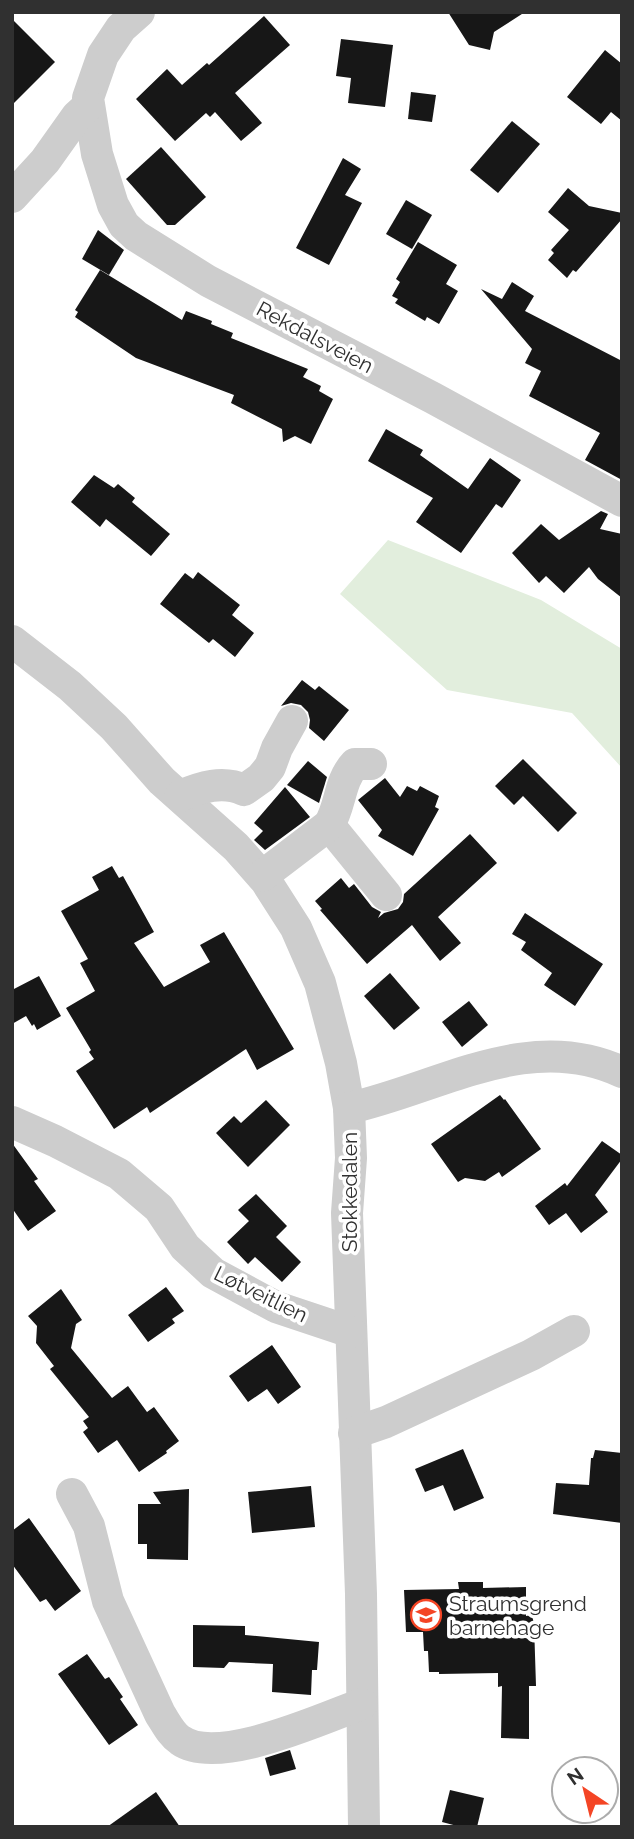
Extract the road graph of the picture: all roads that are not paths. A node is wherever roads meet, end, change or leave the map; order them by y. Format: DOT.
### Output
graph roads {
  1 [pos="139,12"];
  2 [pos="88,106"];
  3 [pos="12,197"];
  4 [pos="622,501"];
  5 [pos="12,641"];
  6 [pos="292,721"];
  7 [pos="371,764"];
  8 [pos="180,796"];
  9 [pos="329,825"];
  10 [pos="262,877"];
  11 [pos="386,895"];
  12 [pos="622,1072"];
  13 [pos="349,1108"];
  14 [pos="12,1122"];
  15 [pos="574,1331"];
  16 [pos="351,1332"];
  17 [pos="355,1433"];
  18 [pos="72,1494"];
  19 [pos="362,1704"];
  20 [pos="364,1827"];
  1 -- 2 [label="street, Rekdalsveien"];
  2 -- 3 [label="street, Rekdalsveien"];
  2 -- 4 [label="street, Rekdalsveien"];
  5 -- 8 [label="street"];
  6 -- 8 [label="street"];
  7 -- 9 [label="street"];
  8 -- 10 [label="street"];
  9 -- 10 [label="street"];
  9 -- 11 [label="street"];
  10 -- 13 [label="street"];
  12 -- 13 [label="street, Stokkedalen"];
  13 -- 16 [label="street, Stokkedalen"];
  14 -- 16 [label="street, Løtveitlien"];
  15 -- 17 [label="street"];
  16 -- 17 [label="street, Stokkedalen"];
  17 -- 19 [label="street, Stokkedalen"];
  18 -- 19 [label="street"];
  19 -- 20 [label="street, Stokkedalen"];
}
